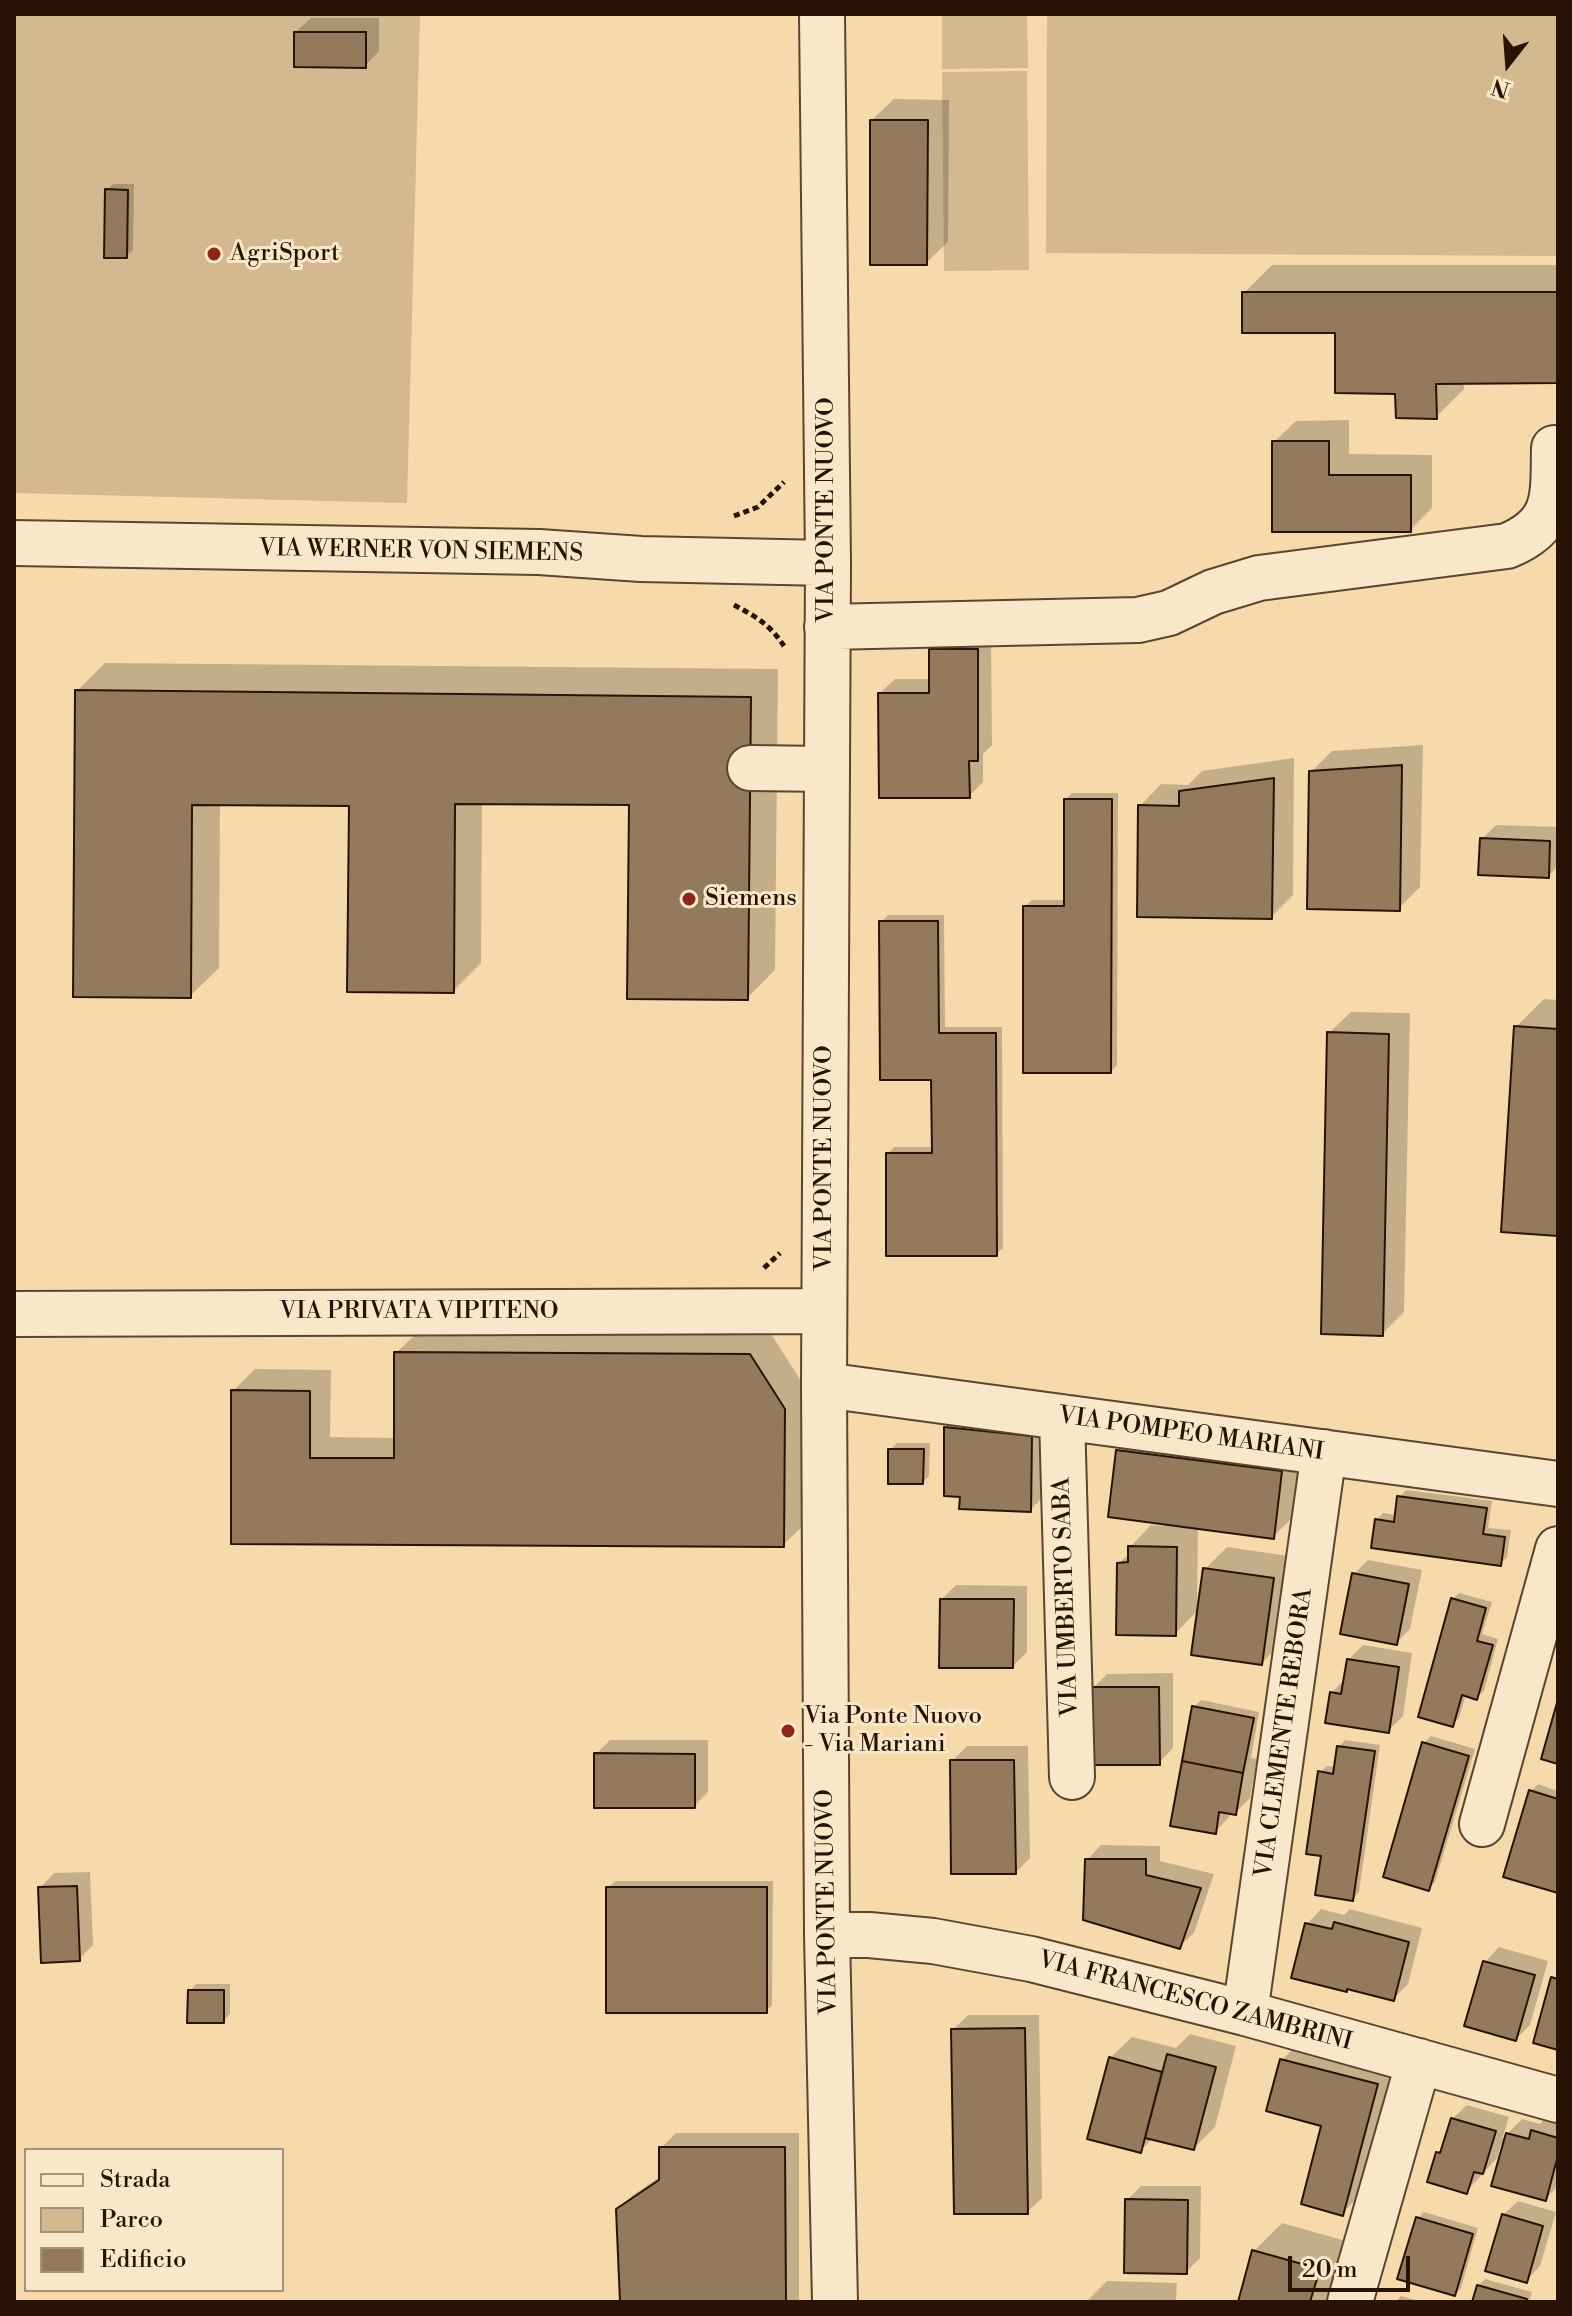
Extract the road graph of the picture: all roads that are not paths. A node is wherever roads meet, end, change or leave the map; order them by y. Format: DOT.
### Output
graph roads {
  1 [pos="822,14"];
  2 [pos="1554,448"];
  3 [pos="14,543"];
  4 [pos="828,563"];
  5 [pos="827,627"];
  6 [pos="750,768"];
  7 [pos="827,769"];
  8 [pos="824,1311"];
  9 [pos="14,1314"];
  10 [pos="824,1385"];
  11 [pos="1062,1417"];
  12 [pos="1324,1452"];
  13 [pos="1558,1484"];
  14 [pos="1558,1549"];
  15 [pos="1072,1777"];
  16 [pos="1482,1824"];
  17 [pos="827,1935"];
  18 [pos="1245,2013"];
  19 [pos="1419,2061"];
  20 [pos="1558,2100"];
  21 [pos="835,2302"];
  22 [pos="1350,2302"];
  1 -- 4 [label="street, VIA PONTE NUOVO"];
  2 -- 5 [label="street"];
  3 -- 4 [label="street, VIA WERNER VON SIEMENS"];
  4 -- 5 [label="street, VIA PONTE NUOVO"];
  5 -- 7 [label="street, VIA PONTE NUOVO"];
  6 -- 7 [label="street"];
  7 -- 8 [label="street, VIA PONTE NUOVO"];
  8 -- 9 [label="street, VIA PRIVATA VIPITENO"];
  8 -- 10 [label="street, VIA PONTE NUOVO"];
  10 -- 11 [label="street, VIA POMPEO MARIANI"];
  10 -- 17 [label="street, VIA PONTE NUOVO"];
  11 -- 12 [label="street, VIA POMPEO MARIANI"];
  11 -- 15 [label="street, VIA UMBERTO SABA"];
  12 -- 13 [label="street, VIA POMPEO MARIANI"];
  12 -- 18 [label="street, VIA CLEMENTE REBORA"];
  14 -- 16 [label="street"];
  17 -- 18 [label="street, VIA FRANCESCO ZAMBRINI"];
  17 -- 21 [label="street, VIA PONTE NUOVO"];
  18 -- 19 [label="street, VIA FRANCESCO ZAMBRINI"];
  19 -- 20 [label="street, VIA FRANCESCO ZAMBRINI"];
  19 -- 22 [label="street"];
}
